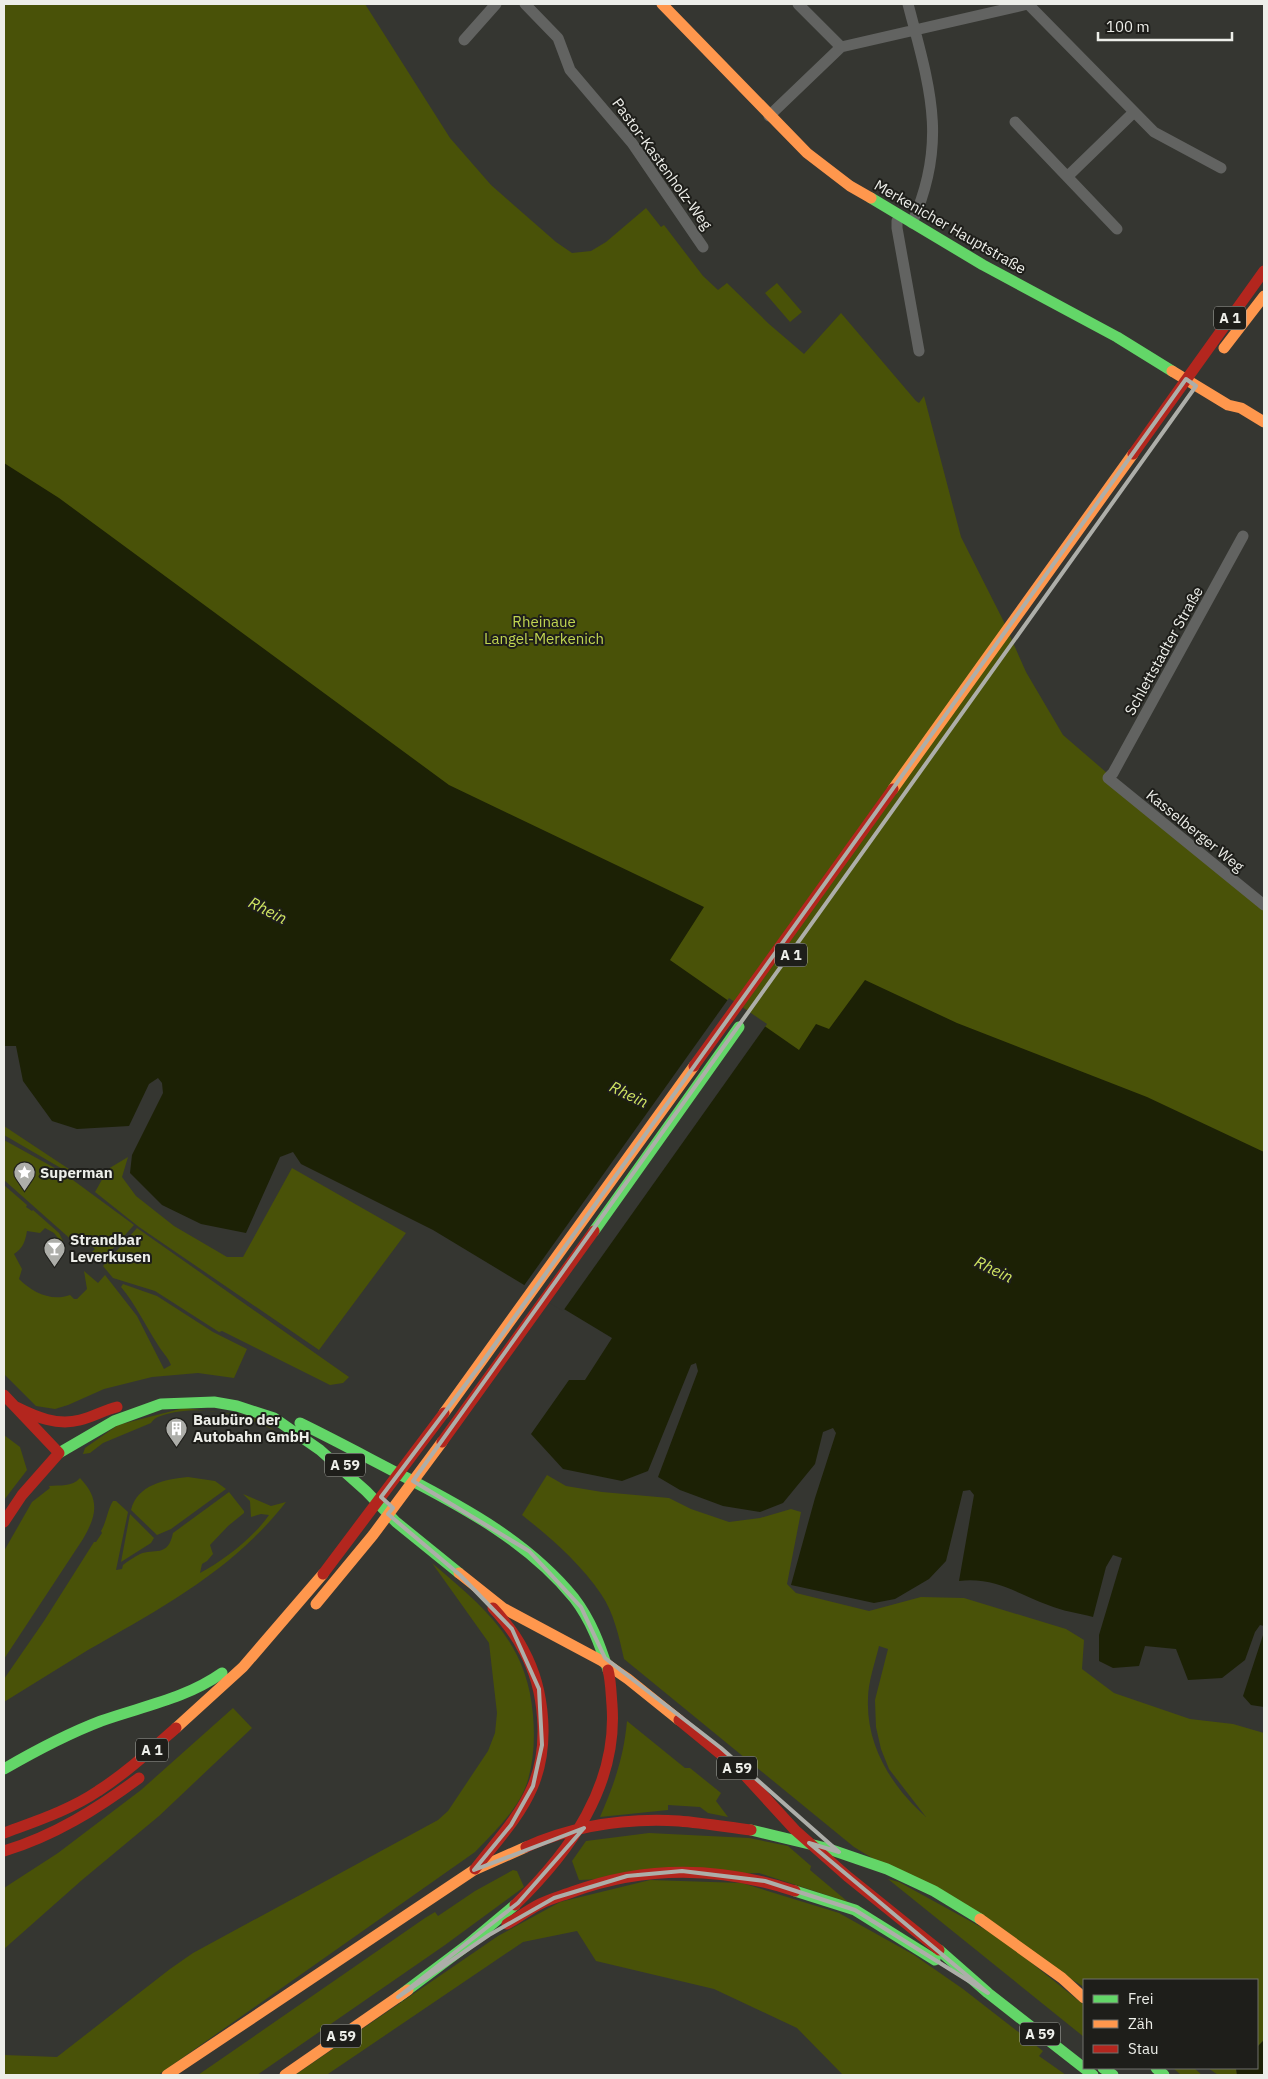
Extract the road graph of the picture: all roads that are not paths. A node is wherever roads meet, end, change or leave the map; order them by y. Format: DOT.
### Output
graph roads {
  1 [pos="496,4"];
  2 [pos="525,4"];
  3 [pos="662,4"];
  4 [pos="798,4"];
  5 [pos="908,4"];
  6 [pos="1028,4"];
  7 [pos="915,31"];
  8 [pos="464,40"];
  9 [pos="841,47"];
  10 [pos="1134,112"];
  11 [pos="769,116"];
  12 [pos="1015,122"];
  13 [pos="1221,168"];
  14 [pos="1068,176"];
  15 [pos="900,216"];
  16 [pos="912,223"];
  17 [pos="1117,229"];
  18 [pos="703,247"];
  19 [pos="1264,271"];
  20 [pos="1264,296"];
  21 [pos="919,351"];
  22 [pos="1218,357"];
  23 [pos="1206,372"];
  24 [pos="1188,397"];
  25 [pos="1264,422"];
  26 [pos="1243,536"];
  27 [pos="1108,778"];
  28 [pos="1264,905"];
  29 [pos="747,1016"];
  30 [pos="158,1394"];
  31 [pos="4,1395"];
  32 [pos="16,1407"];
  33 [pos="278,1412"];
  34 [pos="59,1454"];
  35 [pos="4,1522"];
  36 [pos="460,1575"];
  37 [pos="307,1615"];
  38 [pos="276,1631"];
  39 [pos="4,1769"];
  40 [pos="146,1771"];
  41 [pos="797,1814"];
  42 [pos="4,1833"];
  43 [pos="818,1833"];
  44 [pos="4,1851"];
  45 [pos="474,1870"];
  46 [pos="973,1964"];
  47 [pos="988,1993"];
  48 [pos="398,1997"];
  49 [pos="1083,1997"];
  50 [pos="1083,2067"];
  51 [pos="167,2075"];
  52 [pos="285,2075"];
  1 -- 8 [label="street"];
  2 -- 18 [label="street, Pastor-Kastenholz-Weg"];
  3 -- 11 [label="main road, Merkenicher Hauptstraße"];
  4 -- 9 [label="street"];
  5 -- 7 [label="street"];
  6 -- 7 [label="street"];
  6 -- 10 [label="street"];
  7 -- 9 [label="street"];
  7 -- 16 [label="street"];
  9 -- 11 [label="street"];
  10 -- 13 [label="street"];
  10 -- 14 [label="street"];
  11 -- 15 [label="main road, Merkenicher Hauptstraße"];
  12 -- 14 [label="street"];
  14 -- 17 [label="street"];
  15 -- 16 [label="main road, Merkenicher Hauptstraße"];
  15 -- 21 [label="street"];
  16 -- 25 [label="main road, Merkenicher Hauptstraße"];
  19 -- 38 [label="main road, A 1"];
  20 -- 22 [label="main road, A 1"];
  23 -- 24 [label="main road"];
  26 -- 27 [label="street, Schlettstadter Straße"];
  27 -- 28 [label="street, Kasselberger Weg"];
  29 -- 37 [label="main road"];
  30 -- 33 [label="main road, A 59"];
  31 -- 32 [label="main road"];
  32 -- 34 [label="main road"];
  32 -- 34 [label="main road"];
  33 -- 41 [label="main road, A 59"];
  33 -- 48 [label="main road"];
  34 -- 35 [label="main road"];
  34 -- 36 [label="main road, A 59"];
  36 -- 45 [label="main road"];
  36 -- 47 [label="main road, A 59"];
  38 -- 39 [label="main road"];
  38 -- 42 [label="main road, A 1"];
  40 -- 44 [label="main road, A 1"];
  43 -- 46 [label="main road"];
  45 -- 49 [label="main road"];
  45 -- 51 [label="main road"];
  47 -- 48 [label="main road, A 59"];
  47 -- 50 [label="main road, A 59"];
  48 -- 52 [label="main road, A 59"];
}
